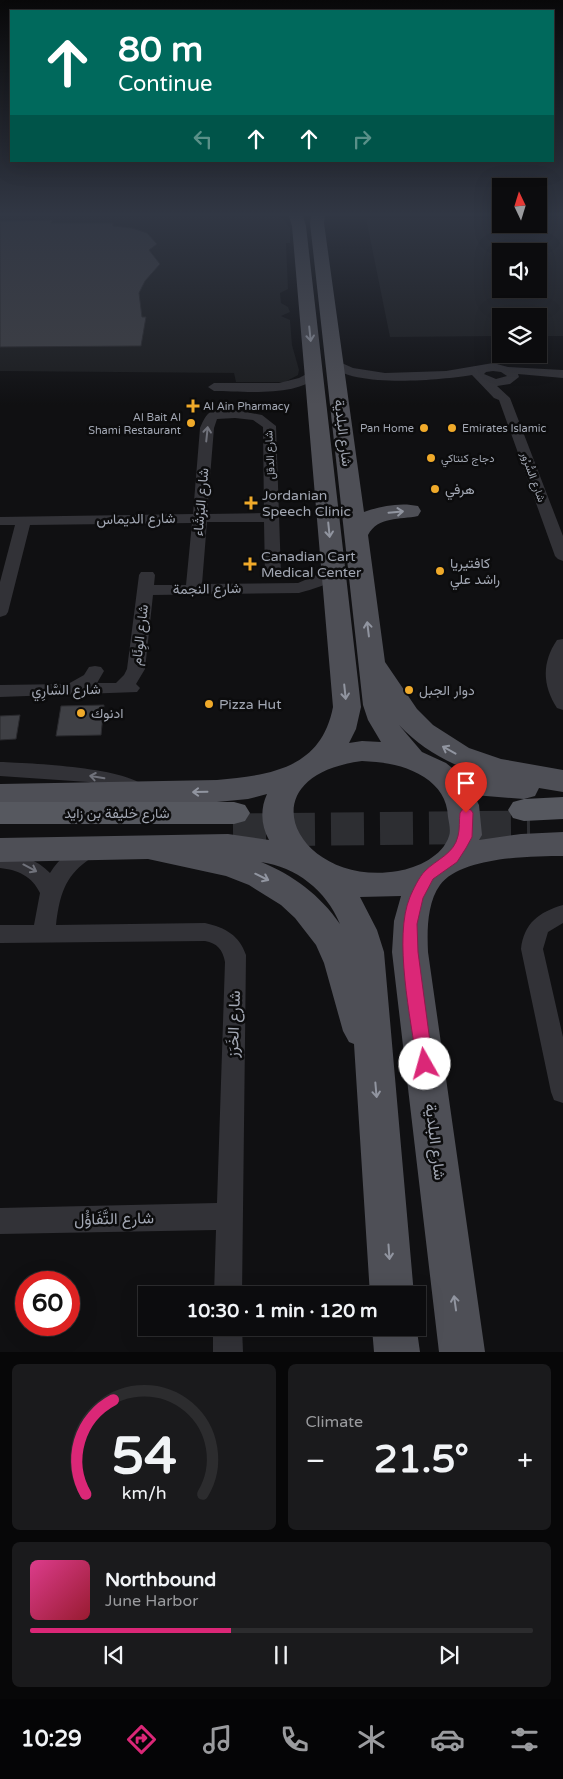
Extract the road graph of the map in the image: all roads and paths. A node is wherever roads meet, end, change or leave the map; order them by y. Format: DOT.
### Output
graph roads {
  1 [pos="310,279"];
  2 [pos="319,279"];
  3 [pos="335,364"];
  4 [pos="314,374"];
  5 [pos="563,374"];
  6 [pos="369,376"];
  7 [pos="483,377"];
  8 [pos="508,377"];
  9 [pos="282,386"];
  10 [pos="214,387"];
  11 [pos="338,390"];
  12 [pos="316,397"];
  13 [pos="504,398"];
  14 [pos="212,415"];
  15 [pos="410,511"];
  16 [pos="272,517"];
  17 [pos="556,517"];
  18 [pos="200,518"];
  19 [pos="24,520"];
  20 [pos="0,521"];
  21 [pos="356,535"];
  22 [pos="563,556"];
  23 [pos="6,570"];
  24 [pos="333,573"];
  25 [pos="274,574"];
  26 [pos="146,583"];
  27 [pos="299,588"];
  28 [pos="194,590"];
  29 [pos="336,602"];
  30 [pos="0,612"];
  31 [pos="563,644"];
  32 [pos="372,661"];
  33 [pos="120,688"];
  34 [pos="72,690"];
  35 [pos="0,691"];
  36 [pos="563,704"];
  37 [pos="411,758"];
  38 [pos="320,760"];
  39 [pos="0,769"];
  40 [pos="293,778"];
  41 [pos="448,781"];
  42 [pos="563,781"];
  43 [pos="563,787"];
  44 [pos="143,792"];
  45 [pos="0,795"];
  46 [pos="563,808"];
  47 [pos="0,813"];
  48 [pos="563,826"];
  49 [pos="0,831"];
  50 [pos="563,844"];
  51 [pos="147,847"];
  52 [pos="91,848"];
  53 [pos="0,850"];
  54 [pos="0,860"];
  55 [pos="308,865"];
  56 [pos="440,867"];
  57 [pos="50,891"];
  58 [pos="563,914"];
  59 [pos="44,933"];
  60 [pos="0,934"];
  61 [pos="373,1050"];
  62 [pos="563,1092"];
  63 [pos="229,1216"];
  64 [pos="0,1221"];
  65 [pos="228,1286"];
  66 [pos="391,1286"];
  67 [pos="228,1336"];
  68 [pos="396,1336"];
  69 [pos="228,1352"];
  70 [pos="397,1352"];
  71 [pos="462,1352"];
  1 -- 4 [label="main road, شارع البلدية, one-way"];
  2 -- 3 [label="main road, شارع البلدية"];
  3 -- 6 [label="street"];
  3 -- 11 [label="main road, شارع البلدية"];
  4 -- 9 [label="street"];
  4 -- 12 [label="main road, شارع البلدية"];
  5 -- 8 [label="street"];
  6 -- 7 [label="street"];
  6 -- 11 [label="street"];
  7 -- 8 [label="street"];
  7 -- 13 [label="street, شارع السُّرُور"];
  8 -- 13 [label="street"];
  9 -- 10 [label="street"];
  9 -- 12 [label="street"];
  11 -- 21 [label="main road, شارع البلدية"];
  12 -- 24 [label="main road, شارع البلدية, one-way"];
  13 -- 17 [label="street, شارع السُّرُور"];
  14 -- 16 [label="street, شارع الدقل"];
  18 -- 14 [label="street, شارع البَرْشَاء, one-way"];
  21 -- 15 [label="main road, one-way"];
  16 -- 18 [label="street, شارع الديماس"];
  16 -- 25 [label="street, شارع الدقل"];
  17 -- 22 [label="street, شارع السُّرُور"];
  18 -- 19 [label="street, شارع الديماس"];
  18 -- 28 [label="street, شارع البَرْشَاء"];
  19 -- 20 [label="street, شارع الديماس"];
  19 -- 23 [label="street"];
  32 -- 21 [label="main road, شارع البلدية, one-way"];
  23 -- 30 [label="street"];
  24 -- 27 [label="street, شارع النجمة"];
  24 -- 29 [label="main road, شارع البلدية"];
  26 -- 28 [label="street, شارع النجمة"];
  26 -- 33 [label="street, شارع الوِئَام"];
  27 -- 28 [label="street, شارع النجمة"];
  27 -- 29 [label="street, شارع النجمة"];
  29 -- 38 [label="main road, شارع البلدية, one-way"];
  31 -- 36 [label="street"];
  32 -- 37 [label="main road, شارع البلدية"];
  42 -- 32 [label="main road, one-way"];
  33 -- 34 [label="street, شارع السَّارِي"];
  33 -- 34 [label="street"];
  34 -- 35 [label="street, شارع السَّارِي"];
  37 -- 38 [label="main road"];
  37 -- 41 [label="main road"];
  38 -- 40 [label="main road"];
  44 -- 39 [label="street, one-way"];
  40 -- 44 [label="main road, one-way"];
  40 -- 55 [label="main road"];
  41 -- 43 [label="main road"];
  41 -- 56 [label="main road"];
  44 -- 45 [label="main road"];
  46 -- 48 [label="highway"];
  47 -- 49 [label="highway, شارع خليفة بن زايد"];
  50 -- 56 [label="main road"];
  51 -- 52 [label="main road"];
  51 -- 55 [label="main road"];
  51 -- 61 [label="main road, one-way"];
  52 -- 53 [label="main road"];
  52 -- 57 [label="street"];
  54 -- 57 [label="street, one-way"];
  55 -- 56 [label="main road"];
  55 -- 61 [label="main road"];
  71 -- 56 [label="main road, شارع البلدية, one-way"];
  57 -- 59 [label="street"];
  58 -- 62 [label="street"];
  59 -- 60 [label="street, شارع الخَرَز"];
  59 -- 63 [label="street, شارع الخَرَز"];
  61 -- 66 [label="main road, one-way"];
  63 -- 64 [label="street, شارع التَّفَاؤُل"];
  63 -- 65 [label="street, شارع الخَرَز"];
  67 -- 69 [label="street"];
  68 -- 70 [label="main road"];
}
